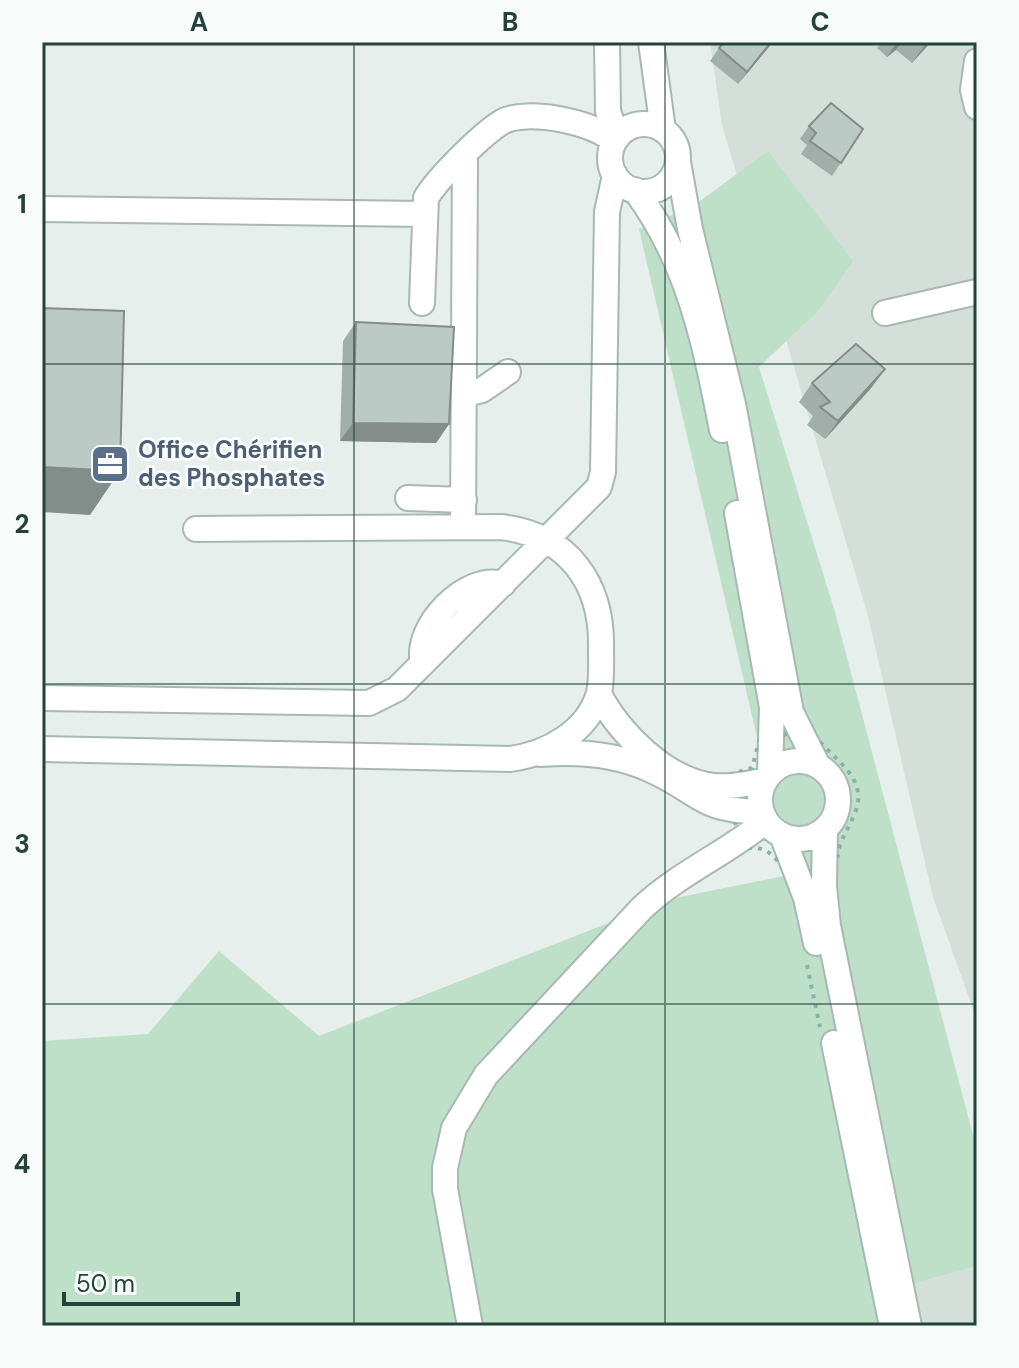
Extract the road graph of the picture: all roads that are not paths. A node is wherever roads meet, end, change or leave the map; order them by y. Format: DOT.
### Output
graph roads {
  1 [pos="607,42"];
  2 [pos="651,42"];
  3 [pos="977,61"];
  4 [pos="977,107"];
  5 [pos="663,130"];
  6 [pos="616,140"];
  7 [pos="465,157"];
  8 [pos="678,162"];
  9 [pos="615,175"];
  10 [pos="635,190"];
  11 [pos="42,209"];
  12 [pos="423,214"];
  13 [pos="977,292"];
  14 [pos="422,303"];
  15 [pos="885,313"];
  16 [pos="508,372"];
  17 [pos="465,394"];
  18 [pos="408,498"];
  19 [pos="464,500"];
  20 [pos="463,527"];
  21 [pos="196,529"];
  22 [pos="546,541"];
  23 [pos="599,694"];
  24 [pos="42,698"];
  25 [pos="786,733"];
  26 [pos="42,749"];
  27 [pos="538,754"];
  28 [pos="817,764"];
  29 [pos="767,777"];
  30 [pos="770,823"];
  31 [pos="825,830"];
  32 [pos="470,1326"];
  33 [pos="892,1326"];
  34 [pos="909,1326"];
  1 -- 6 [label="street"];
  2 -- 5 [label="street"];
  3 -- 4 [label="street"];
  5 -- 6 [label="street"];
  5 -- 8 [label="street"];
  6 -- 7 [label="street"];
  6 -- 9 [label="street"];
  7 -- 12 [label="street"];
  7 -- 17 [label="street"];
  8 -- 10 [label="street"];
  8 -- 25 [label="street"];
  9 -- 10 [label="street"];
  9 -- 22 [label="street"];
  10 -- 25 [label="street"];
  11 -- 12 [label="street"];
  12 -- 14 [label="street"];
  13 -- 15 [label="street"];
  16 -- 17 [label="street"];
  17 -- 19 [label="street"];
  18 -- 19 [label="street"];
  19 -- 20 [label="street"];
  20 -- 21 [label="street"];
  20 -- 22 [label="street"];
  22 -- 23 [label="street"];
  22 -- 24 [label="street"];
  23 -- 27 [label="street"];
  23 -- 29 [label="street"];
  25 -- 28 [label="street"];
  25 -- 29 [label="street"];
  26 -- 27 [label="street"];
  27 -- 30 [label="street"];
  28 -- 29 [label="street"];
  28 -- 31 [label="street"];
  29 -- 30 [label="street"];
  30 -- 31 [label="street"];
  30 -- 32 [label="street"];
  30 -- 33 [label="street"];
  31 -- 34 [label="street"];
}
